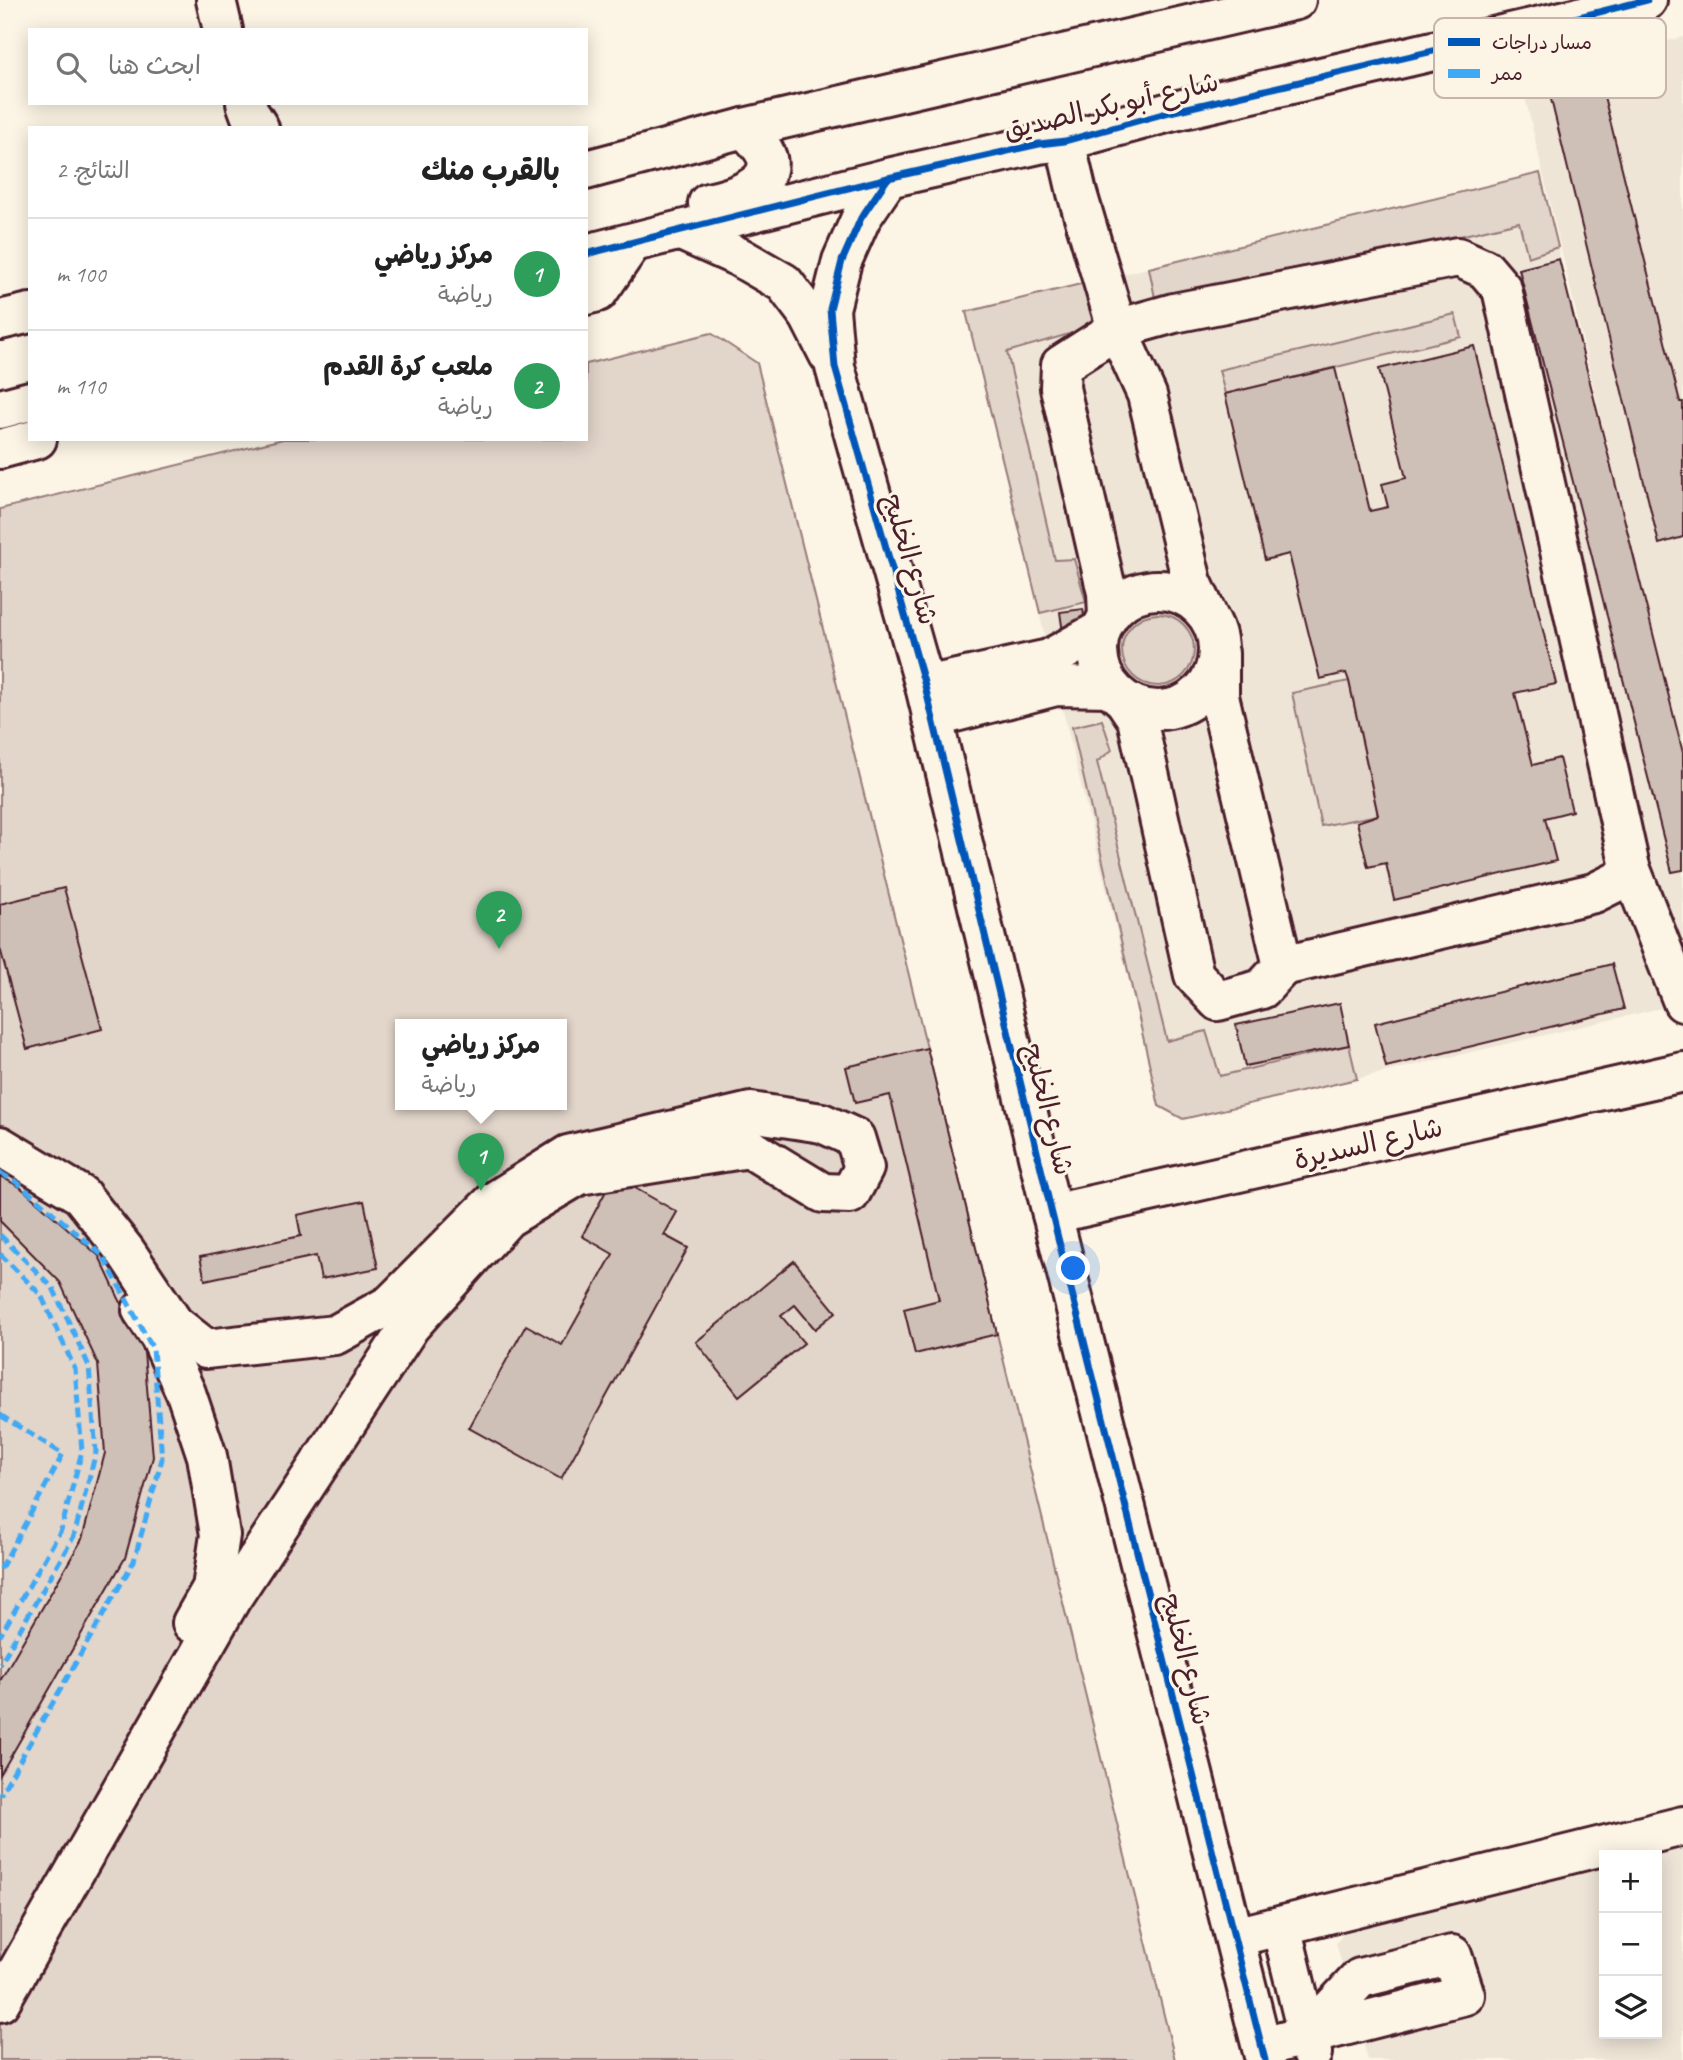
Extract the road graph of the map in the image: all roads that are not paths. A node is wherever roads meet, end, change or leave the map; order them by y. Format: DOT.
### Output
graph roads {
  1 [pos="216,0"];
  2 [pos="1647,0"];
  3 [pos="1284,1"];
  4 [pos="1559,10"];
  5 [pos="1528,18"];
  6 [pos="223,28"];
  7 [pos="1434,43"];
  8 [pos="230,105"];
  9 [pos="247,105"];
  10 [pos="230,126"];
  11 [pos="258,126"];
  12 [pos="744,128"];
  13 [pos="1065,141"];
  14 [pos="588,169"];
  15 [pos="888,178"];
  16 [pos="681,230"];
  17 [pos="588,231"];
  18 [pos="632,243"];
  19 [pos="588,254"];
  20 [pos="588,294"];
  21 [pos="28,313"];
  22 [pos="0,320"];
  23 [pos="1116,329"];
  24 [pos="835,367"];
  25 [pos="28,402"];
  26 [pos="0,409"];
  27 [pos="30,441"];
  28 [pos="0,449"];
  29 [pos="1207,614"];
  30 [pos="1105,623"];
  31 [pos="1219,653"];
  32 [pos="1118,694"];
  33 [pos="929,702"];
  34 [pos="1630,867"];
  35 [pos="1272,978"];
  36 [pos="1683,1002"];
  37 [pos="1683,1072"];
  38 [pos="0,1146"];
  39 [pos="0,1168"];
  40 [pos="1052,1214"];
  41 [pos="1683,1826"];
  42 [pos="1280,1926"];
  43 [pos="1235,1937"];
  44 [pos="0,1957"];
  45 [pos="0,2002"];
  46 [pos="1311,2047"];
  47 [pos="1263,2053"];
  1 -- 6 [label="street"];
  2 -- 4 [label="street, شارع أبو بكر الصديق"];
  3 -- 12 [label="street"];
  4 -- 5 [label="street, شارع أبو بكر الصديق"];
  7 -- 13 [label="street, شارع أبو بكر الصديق"];
  8 -- 10 [label="street"];
  9 -- 11 [label="street"];
  12 -- 14 [label="street"];
  12 -- 17 [label="street"];
  13 -- 15 [label="street, شارع أبو بكر الصديق"];
  13 -- 23 [label="street"];
  15 -- 16 [label="street, شارع أبو بكر الصديق"];
  15 -- 24 [label="street, شارع الخليج"];
  16 -- 18 [label="street, شارع أبو بكر الصديق"];
  16 -- 24 [label="street, شارع الخليج"];
  18 -- 19 [label="street, شارع أبو بكر الصديق"];
  18 -- 20 [label="street"];
  21 -- 22 [label="street"];
  23 -- 29 [label="street"];
  23 -- 30 [label="street"];
  23 -- 34 [label="street"];
  24 -- 33 [label="street, شارع الخليج"];
  25 -- 26 [label="street"];
  27 -- 28 [label="street"];
  29 -- 30 [label="street"];
  29 -- 31 [label="street"];
  30 -- 32 [label="street"];
  30 -- 33 [label="street"];
  31 -- 32 [label="street"];
  31 -- 35 [label="street"];
  32 -- 33 [label="street"];
  32 -- 35 [label="street"];
  33 -- 40 [label="street, شارع الخليج"];
  34 -- 35 [label="street"];
  34 -- 36 [label="street"];
  37 -- 40 [label="street, شارع السديرة"];
  38 -- 45 [label="street"];
  39 -- 44 [label="street"];
  40 -- 43 [label="street, شارع الخليج"];
  41 -- 42 [label="street"];
  42 -- 43 [label="street"];
  42 -- 46 [label="street"];
  43 -- 47 [label="street, شارع الخليج"];
  46 -- 47 [label="street"];
}
